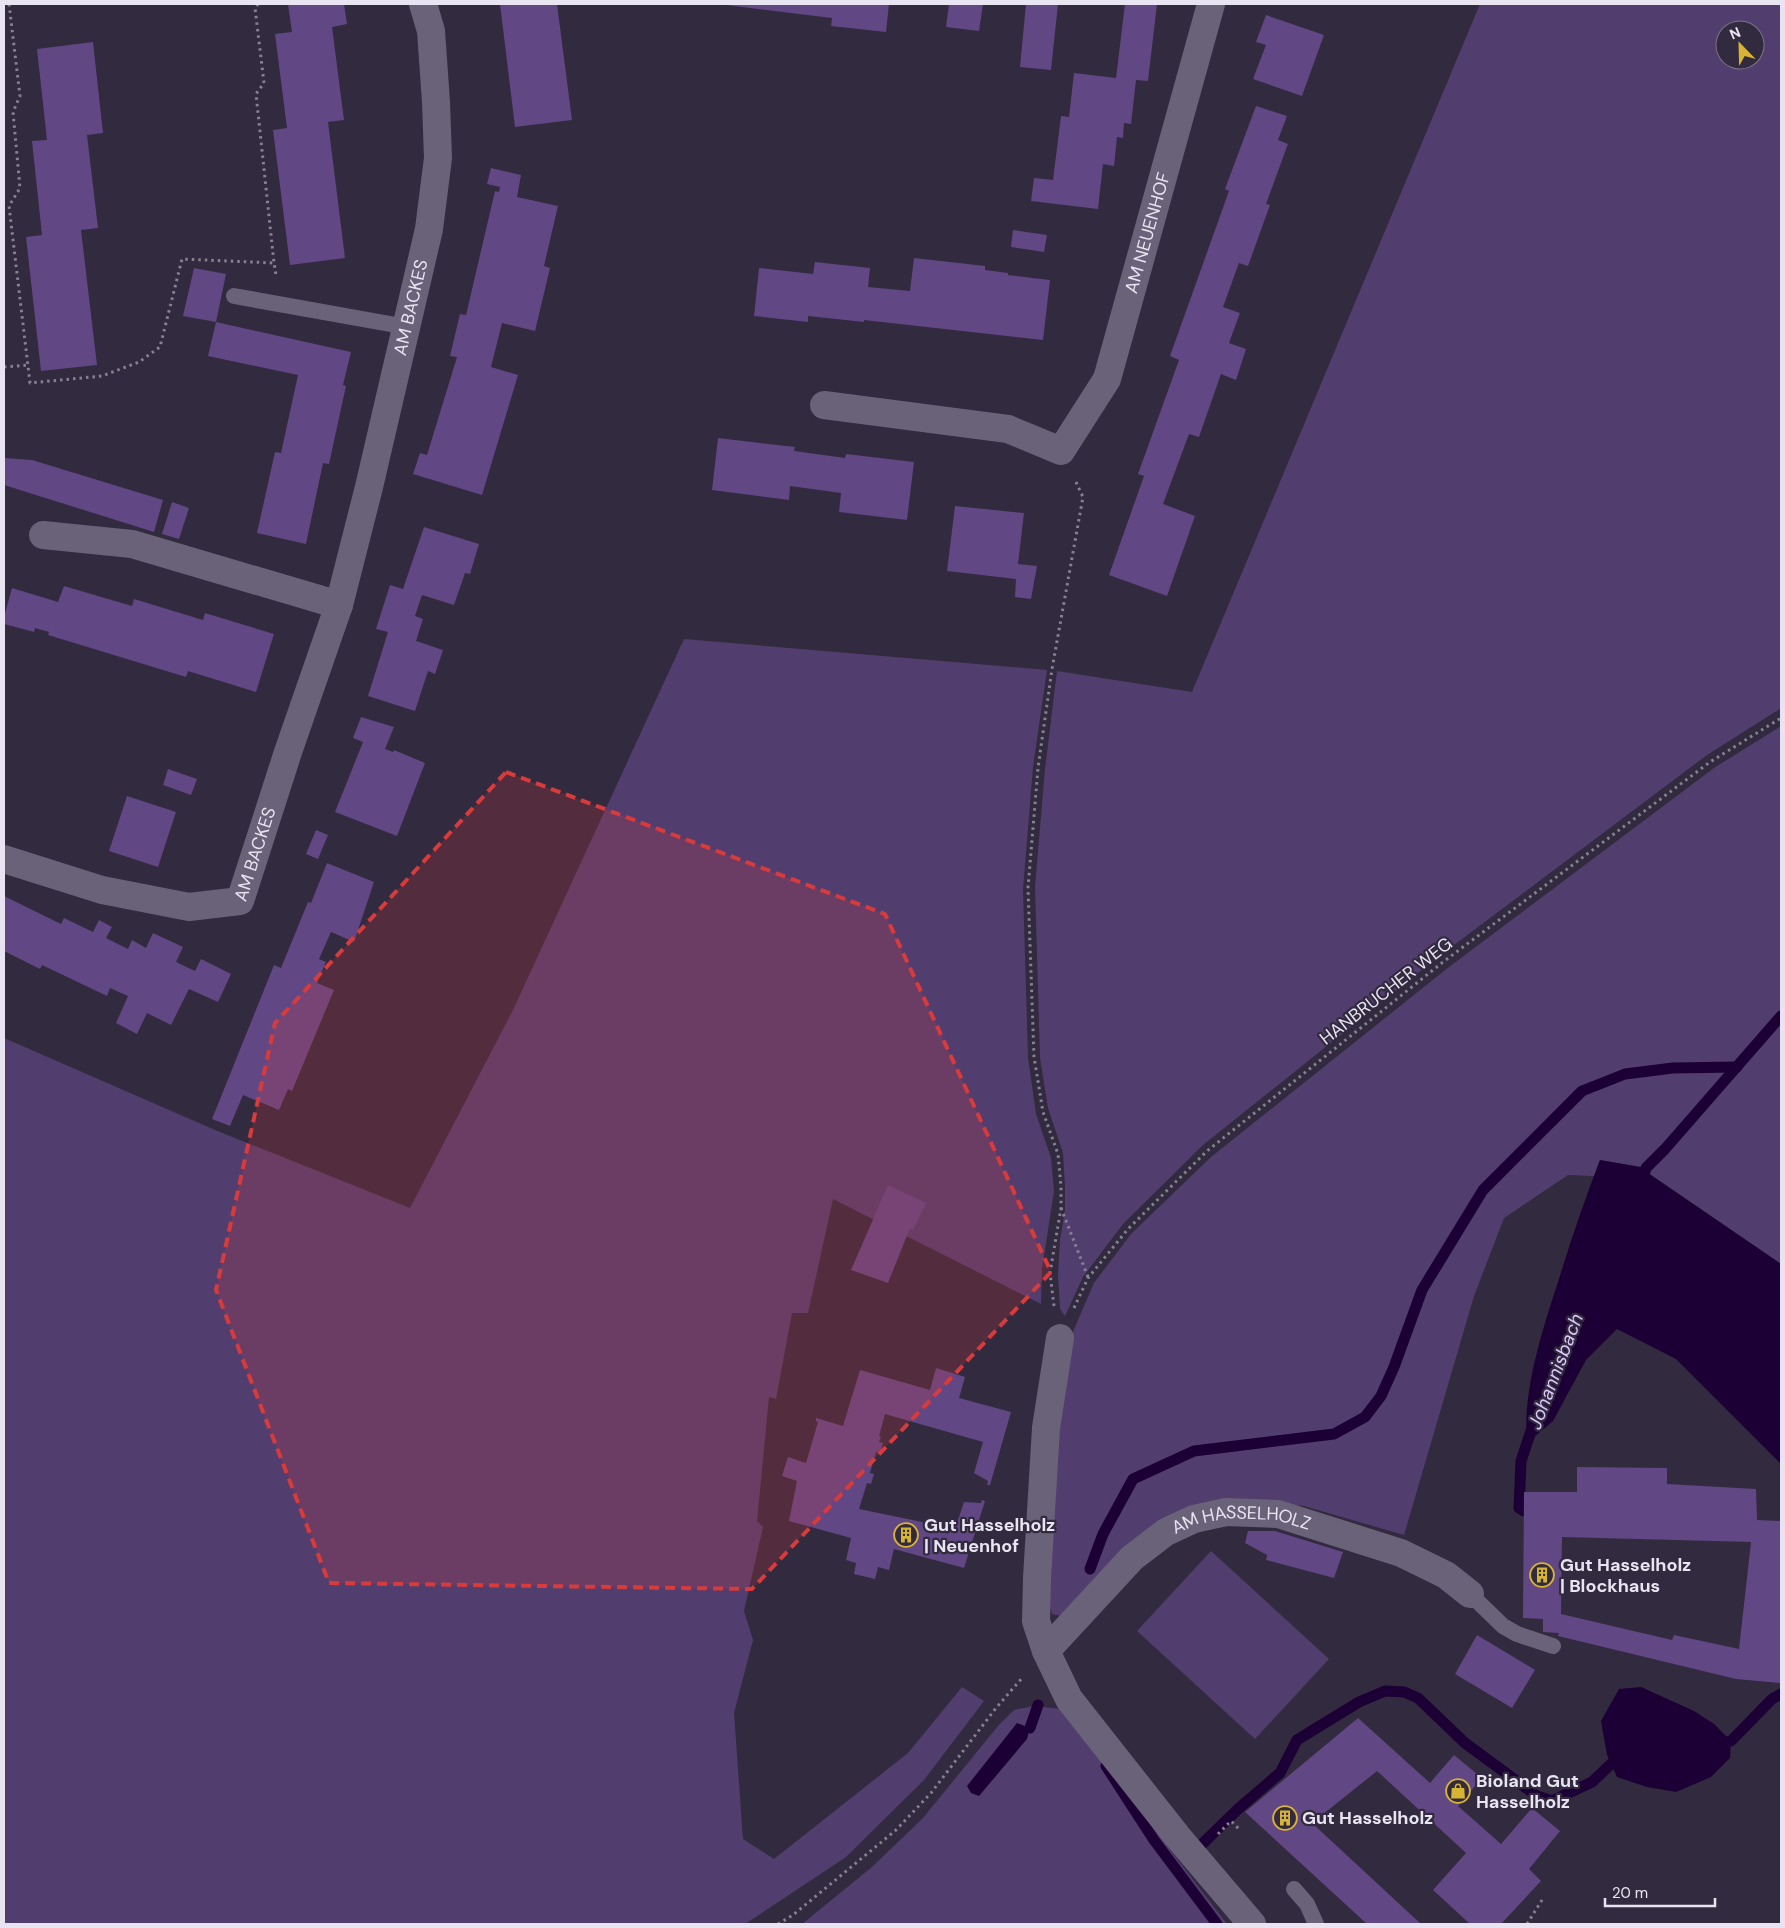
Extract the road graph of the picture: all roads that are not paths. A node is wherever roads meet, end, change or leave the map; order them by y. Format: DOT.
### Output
graph roads {
  1 [pos="424,4"];
  2 [pos="1211,4"];
  3 [pos="234,296"];
  4 [pos="407,327"];
  5 [pos="824,405"];
  6 [pos="43,535"];
  7 [pos="339,605"];
  8 [pos="4,859"];
  9 [pos="1060,1338"];
  10 [pos="1470,1594"];
  11 [pos="1553,1646"];
  12 [pos="1046,1651"];
  13 [pos="1294,1889"];
  14 [pos="1252,1924"];
  15 [pos="1316,1924"];
  1 -- 4 [label="street, AM BACKES"];
  2 -- 5 [label="street, AM NEUENHOF"];
  3 -- 4 [label="lane"];
  4 -- 7 [label="street, AM BACKES"];
  6 -- 7 [label="street"];
  7 -- 8 [label="street, AM BACKES"];
  9 -- 12 [label="street"];
  10 -- 11 [label="lane"];
  10 -- 12 [label="street, AM HASSELHOLZ"];
  12 -- 14 [label="street"];
  13 -- 15 [label="lane"];
}
